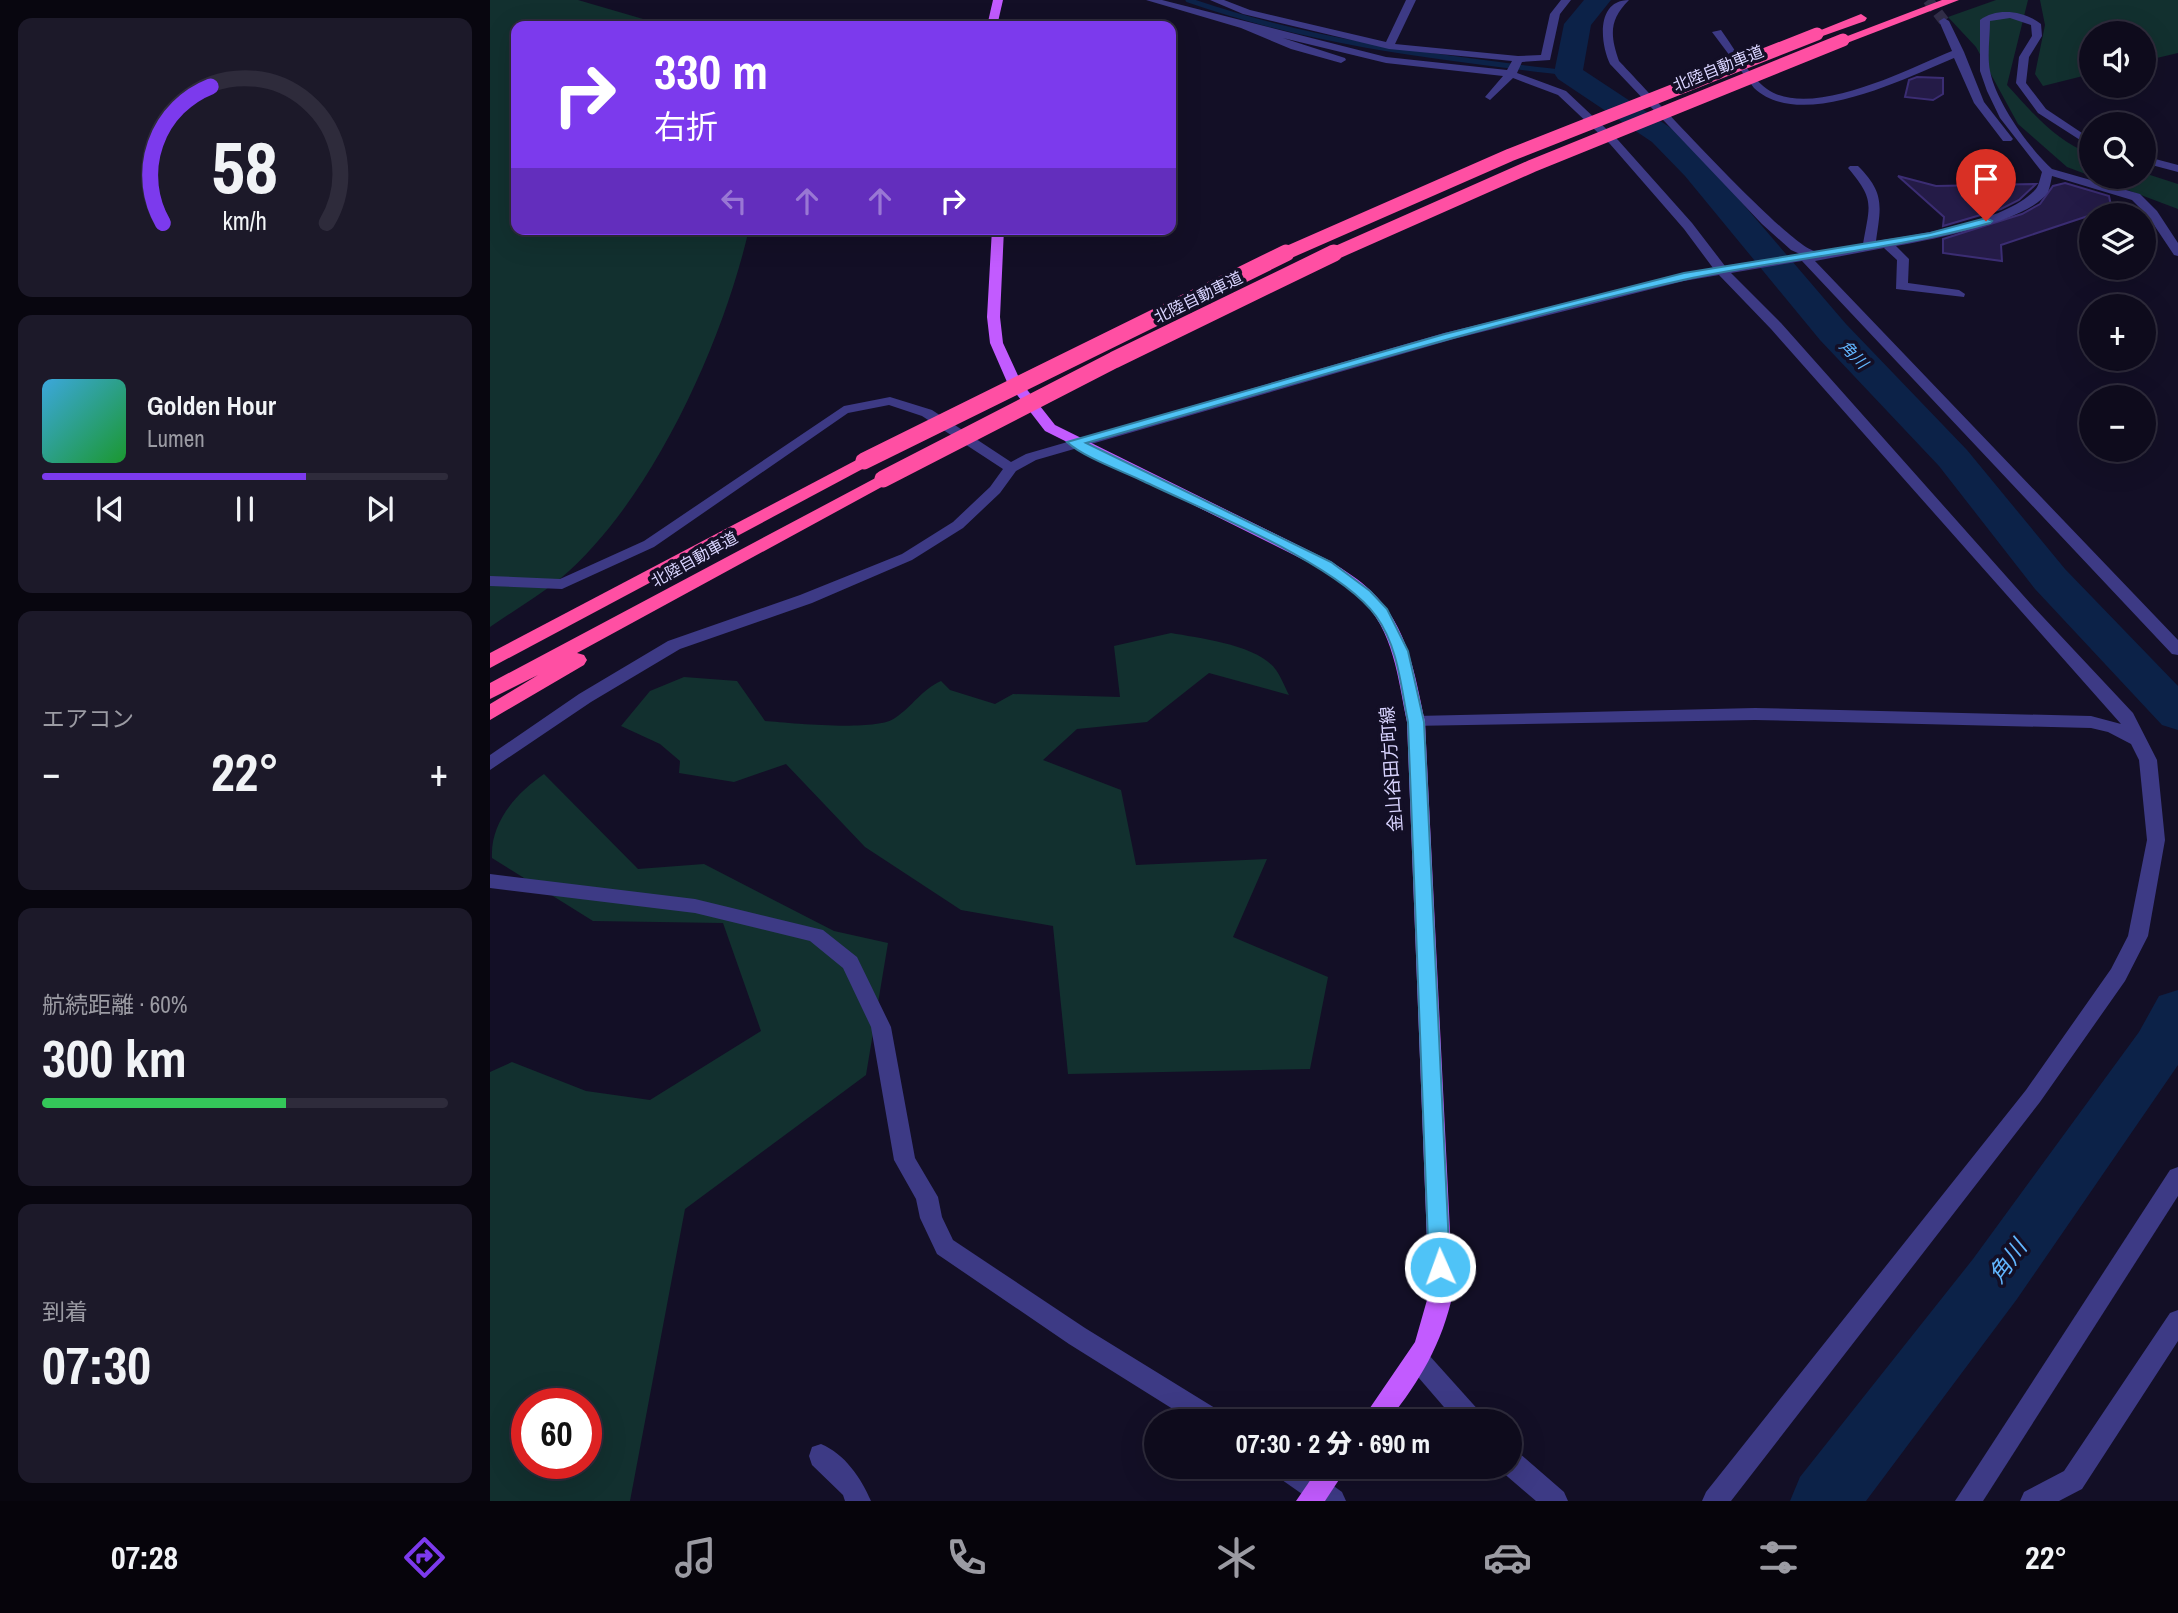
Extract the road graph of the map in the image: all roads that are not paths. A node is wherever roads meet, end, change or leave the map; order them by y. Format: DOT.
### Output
graph roads {
  1 [pos="998,0"];
  2 [pos="1151,0"];
  3 [pos="1215,0"];
  4 [pos="1411,0"];
  5 [pos="1566,0"];
  6 [pos="1624,0"];
  7 [pos="1953,0"];
  8 [pos="1869,15"];
  9 [pos="993,21"];
  10 [pos="1944,21"];
  11 [pos="1245,26"];
  12 [pos="1717,32"];
  13 [pos="1389,46"];
  14 [pos="1959,52"];
  15 [pos="1518,59"];
  16 [pos="1341,60"];
  17 [pos="1511,74"];
  18 [pos="1490,97"];
  19 [pos="2079,136"];
  20 [pos="2156,163"];
  21 [pos="2043,166"];
  22 [pos="1854,168"];
  23 [pos="2178,170"];
  24 [pos="998,235"];
  25 [pos="1886,243"];
  26 [pos="1869,246"];
  27 [pos="2178,252"];
  28 [pos="1810,255"];
  29 [pos="1723,270"];
  30 [pos="1959,294"];
  31 [pos="1074,442"];
  32 [pos="1011,468"];
  33 [pos="830,507"];
  34 [pos="490,581"];
  35 [pos="2178,650"];
  36 [pos="490,661"];
  37 [pos="490,692"];
  38 [pos="490,713"];
  39 [pos="1416,722"];
  40 [pos="2137,740"];
  41 [pos="490,764"];
  42 [pos="490,881"];
  43 [pos="2178,1177"];
  44 [pos="2178,1321"];
  45 [pos="1420,1362"];
  46 [pos="1195,1409"];
  47 [pos="1383,1409"];
  48 [pos="1461,1409"];
  49 [pos="821,1456"];
  50 [pos="1522,1472"];
  51 [pos="1299,1479"];
  52 [pos="1329,1479"];
  53 [pos="1320,1497"];
  54 [pos="858,1501"];
  55 [pos="1555,1501"];
  56 [pos="1715,1501"];
  57 [pos="1968,1501"];
  58 [pos="2033,1501"];
  1 -- 9 [label="main road"];
  2 -- 11 [label="street"];
  3 -- 13 [label="street"];
  4 -- 13 [label="street"];
  5 -- 15 [label="street"];
  6 -- 28 [label="street"];
  7 -- 33 [label="highway, 北陸自動車道, bridge"];
  8 -- 36 [label="highway, 北陸自動車道, bridge"];
  10 -- 14 [label="street"];
  11 -- 16 [label="street"];
  11 -- 17 [label="street"];
  12 -- 14 [label="street"];
  13 -- 15 [label="street"];
  14 -- 21 [label="street"];
  15 -- 17 [label="street"];
  17 -- 18 [label="street"];
  17 -- 29 [label="street"];
  19 -- 21 [label="street"];
  20 -- 23 [label="street"];
  21 -- 25 [label="street"];
  21 -- 27 [label="street"];
  22 -- 26 [label="street"];
  24 -- 31 [label="main road, 金山谷田方町線"];
  25 -- 26 [label="street"];
  25 -- 30 [label="street"];
  26 -- 28 [label="street"];
  28 -- 29 [label="street"];
  28 -- 35 [label="street"];
  29 -- 31 [label="street"];
  29 -- 40 [label="street"];
  31 -- 32 [label="street"];
  31 -- 39 [label="main road, 金山谷田方町線"];
  32 -- 34 [label="street"];
  32 -- 41 [label="street"];
  33 -- 37 [label="highway, 北陸自動車道"];
  33 -- 38 [label="highway"];
  39 -- 40 [label="street"];
  39 -- 45 [label="main road, 金山谷田方町線"];
  40 -- 56 [label="street"];
  42 -- 46 [label="street"];
  43 -- 57 [label="street"];
  44 -- 58 [label="street"];
  45 -- 47 [label="main road, 金山谷田方町線"];
  45 -- 48 [label="street"];
  49 -- 54 [label="street"];
  50 -- 55 [label="street"];
  51 -- 53 [label="street"];
  52 -- 53 [label="main road"];
}
